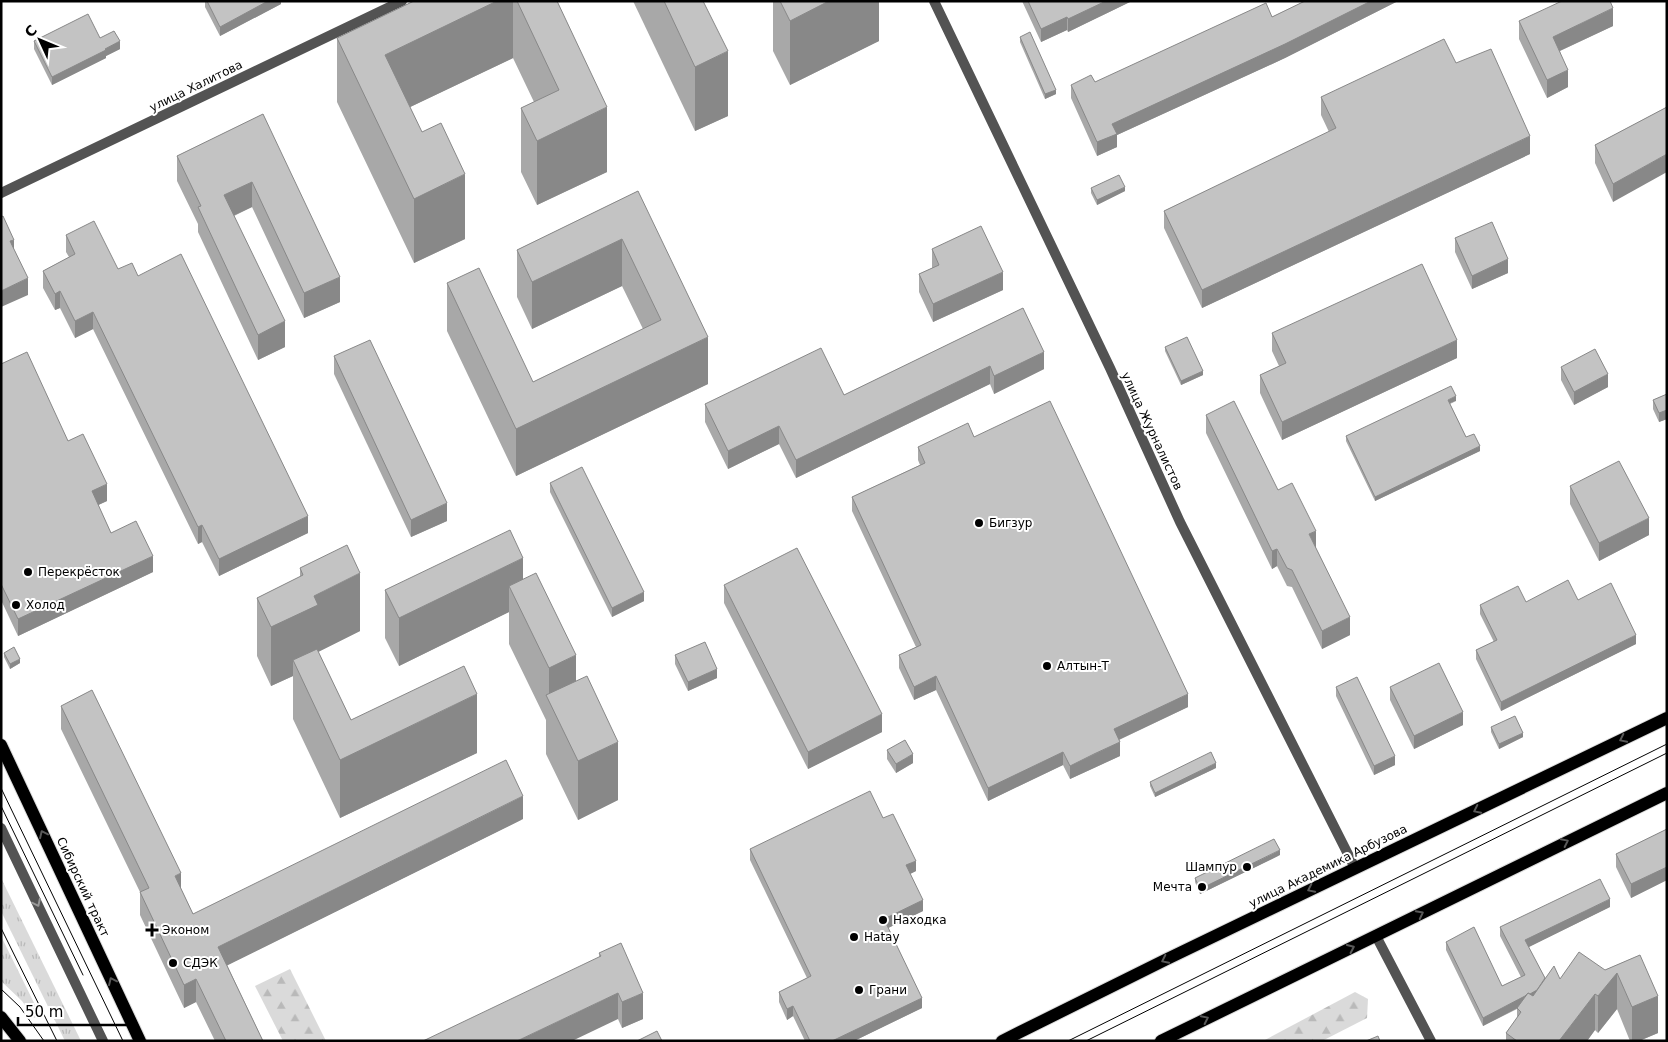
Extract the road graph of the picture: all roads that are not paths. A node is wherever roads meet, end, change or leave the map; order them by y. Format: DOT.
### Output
graph roads {
  1 [pos="402,1"];
  2 [pos="934,1"];
  3 [pos="1,193"];
  4 [pos="1667,718"];
  5 [pos="1,745"];
  6 [pos="1667,792"];
  7 [pos="1,828"];
  8 [pos="1355,868"];
  9 [pos="1376,936"];
  10 [pos="1,1017"];
  11 [pos="20,1041"];
  12 [pos="103,1041"];
  13 [pos="140,1041"];
  14 [pos="1002,1041"];
  15 [pos="1161,1041"];
  16 [pos="1431,1041"];
  1 -- 3 [label="street, улица Халитова"];
  2 -- 8 [label="street, улица Журналистов"];
  4 -- 8 [label="main road, улица Академика Арбузова, one-way"];
  13 -- 5 [label="main road, Сибирский тракт, one-way"];
  9 -- 6 [label="main road, one-way"];
  7 -- 12 [label="street, one-way"];
  8 -- 14 [label="main road, улица Академика Арбузова, one-way"];
  15 -- 9 [label="main road, one-way"];
  9 -- 16 [label="street"];
  10 -- 11 [label="main road"];
}
